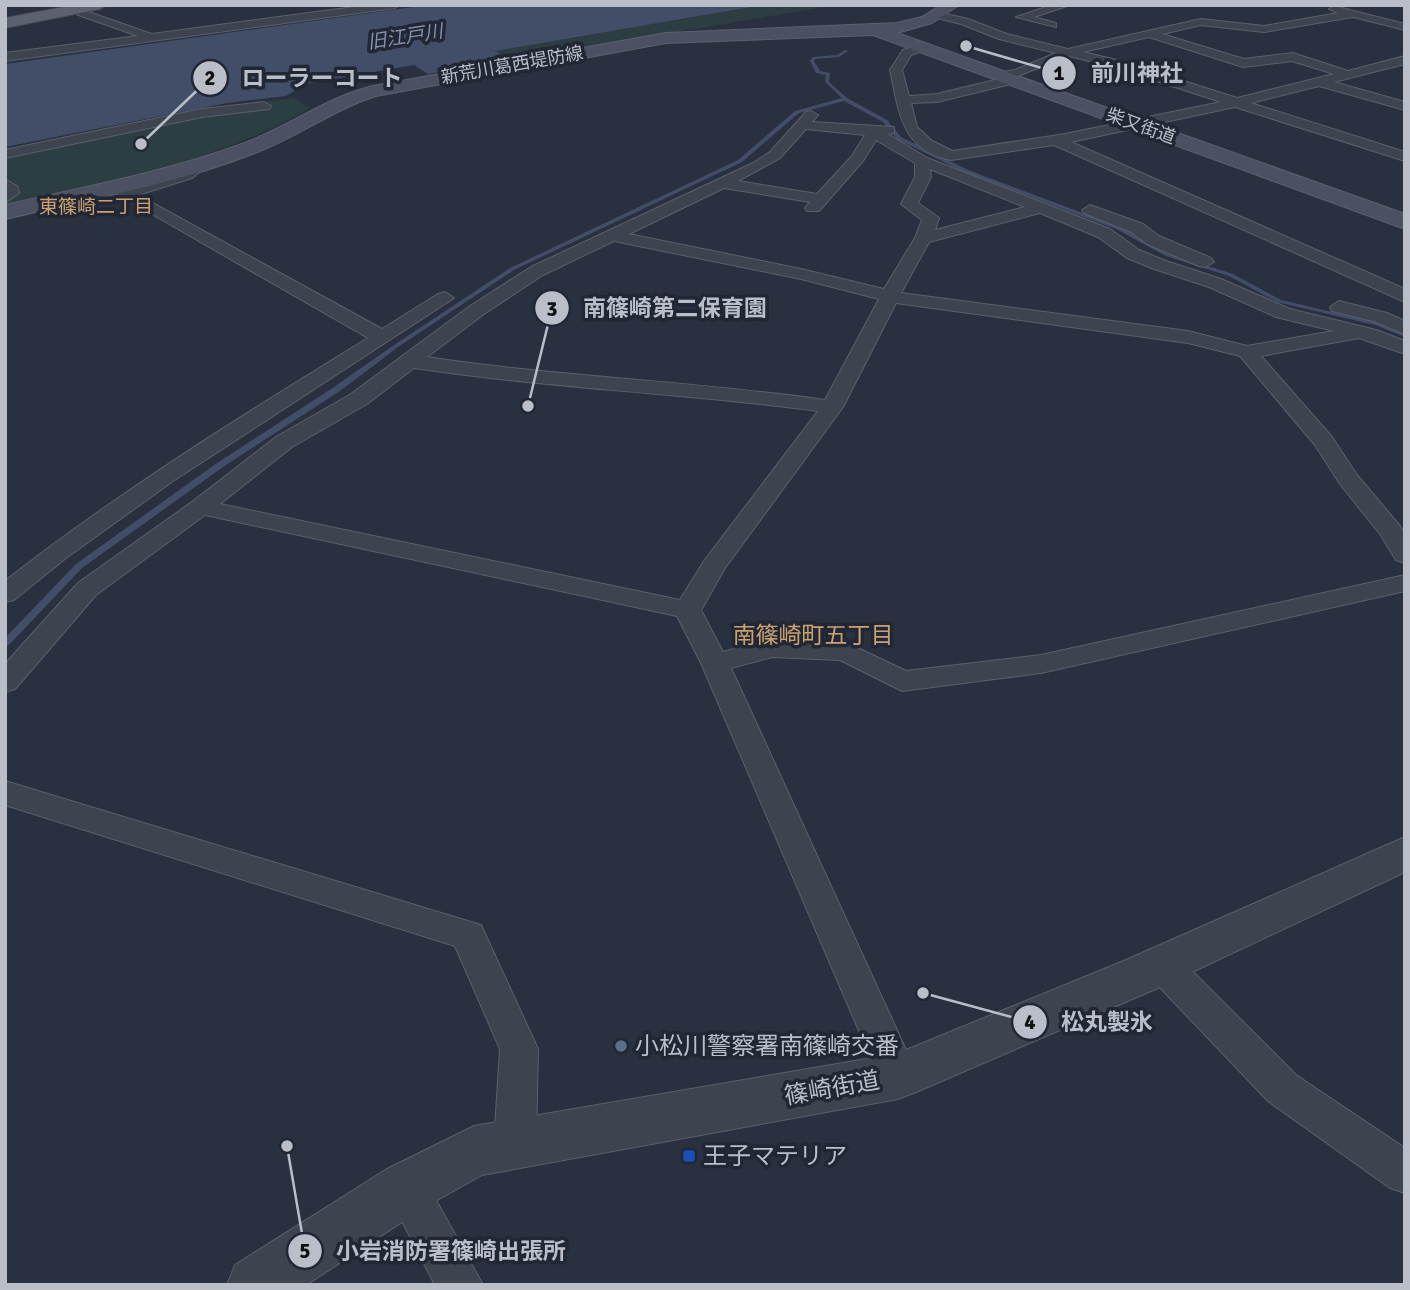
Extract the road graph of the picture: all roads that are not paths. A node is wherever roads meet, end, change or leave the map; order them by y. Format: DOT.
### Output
graph roads {
  1 [pos="100,5"];
  2 [pos="395,5"];
  3 [pos="1065,5"];
  4 [pos="1318,5"];
  5 [pos="74,10"];
  6 [pos="944,10"];
  7 [pos="1352,14"];
  8 [pos="5,23"];
  9 [pos="1052,25"];
  10 [pos="1405,27"];
  11 [pos="877,31"];
  12 [pos="1147,34"];
  13 [pos="154,37"];
  14 [pos="924,48"];
  15 [pos="1069,52"];
  16 [pos="5,57"];
  17 [pos="1405,60"];
  18 [pos="1389,64"];
  19 [pos="1405,68"];
  20 [pos="1345,74"];
  21 [pos="1006,78"];
  22 [pos="1316,81"];
  23 [pos="901,100"];
  24 [pos="1233,103"];
  25 [pos="264,106"];
  26 [pos="1405,106"];
  27 [pos="1135,124"];
  28 [pos="910,128"];
  29 [pos="874,132"];
  30 [pos="1056,140"];
  31 [pos="5,154"];
  32 [pos="950,156"];
  33 [pos="1405,157"];
  34 [pos="922,161"];
  35 [pos="200,165"];
  36 [pos="5,182"];
  37 [pos="726,184"];
  38 [pos="5,199"];
  39 [pos="1041,208"];
  40 [pos="5,212"];
  41 [pos="1405,222"];
  42 [pos="615,236"];
  43 [pos="923,239"];
  44 [pos="1226,268"];
  45 [pos="892,296"];
  46 [pos="1405,296"];
  47 [pos="444,298"];
  48 [pos="1320,304"];
  49 [pos="1401,323"];
  50 [pos="1361,332"];
  51 [pos="383,338"];
  52 [pos="1405,348"];
  53 [pos="1247,352"];
  54 [pos="411,361"];
  55 [pos="832,407"];
  56 [pos="201,507"];
  57 [pos="1405,555"];
  58 [pos="1405,583"];
  59 [pos="5,594"];
  60 [pos="687,610"];
  61 [pos="715,663"];
  62 [pos="5,682"];
  63 [pos="5,793"];
  64 [pos="1405,853"];
  65 [pos="1162,965"];
  66 [pos="898,1076"];
  67 [pos="515,1144"];
  68 [pos="1405,1172"];
  69 [pos="406,1188"];
  70 [pos="255,1285"];
  71 [pos="460,1285"];
  1 -- 5 [label="main road"];
  2 -- 13 [label="street"];
  3 -- 9 [label="street"];
  4 -- 7 [label="street"];
  5 -- 8 [label="main road"];
  5 -- 13 [label="street"];
  6 -- 11 [label="main road, 新荒川葛西堤防線"];
  6 -- 15 [label="street"];
  7 -- 10 [label="street"];
  7 -- 12 [label="street"];
  11 -- 14 [label="main road, 柴又街道"];
  11 -- 35 [label="main road, 新荒川葛西堤防線"];
  12 -- 15 [label="street"];
  12 -- 20 [label="street"];
  13 -- 16 [label="street"];
  14 -- 21 [label="main road, 柴又街道"];
  14 -- 23 [label="street"];
  15 -- 21 [label="street"];
  15 -- 24 [label="street"];
  17 -- 18 [label="street"];
  18 -- 19 [label="street"];
  18 -- 20 [label="street"];
  20 -- 22 [label="street"];
  21 -- 23 [label="street"];
  21 -- 27 [label="main road, 柴又街道"];
  22 -- 24 [label="street"];
  22 -- 26 [label="street"];
  23 -- 28 [label="street"];
  24 -- 27 [label="street"];
  24 -- 33 [label="street"];
  25 -- 31 [label="street"];
  27 -- 30 [label="street"];
  27 -- 41 [label="main road, 柴又街道"];
  28 -- 29 [label="street"];
  28 -- 32 [label="street"];
  29 -- 34 [label="street"];
  29 -- 37 [label="street"];
  29 -- 37 [label="street"];
  30 -- 32 [label="street"];
  30 -- 46 [label="street"];
  32 -- 44 [label="street"];
  34 -- 39 [label="street"];
  34 -- 43 [label="street"];
  35 -- 40 [label="main road, 新荒川葛西堤防線"];
  35 -- 51 [label="street"];
  36 -- 38 [label="street"];
  37 -- 42 [label="street"];
  39 -- 43 [label="street"];
  39 -- 50 [label="street"];
  42 -- 45 [label="street"];
  42 -- 54 [label="street"];
  43 -- 45 [label="street"];
  45 -- 53 [label="street"];
  45 -- 55 [label="street"];
  47 -- 51 [label="street"];
  48 -- 49 [label="street"];
  50 -- 52 [label="street"];
  50 -- 53 [label="street"];
  51 -- 59 [label="street"];
  53 -- 57 [label="street"];
  54 -- 55 [label="street"];
  54 -- 56 [label="street"];
  55 -- 60 [label="street"];
  56 -- 60 [label="street"];
  56 -- 62 [label="street"];
  58 -- 61 [label="street"];
  60 -- 61 [label="street"];
  61 -- 66 [label="street"];
  63 -- 67 [label="street"];
  64 -- 65 [label="street, 篠崎街道"];
  65 -- 66 [label="street, 篠崎街道"];
  65 -- 68 [label="street"];
  66 -- 67 [label="street, 篠崎街道"];
  67 -- 69 [label="street, 篠崎街道"];
  69 -- 70 [label="street, 篠崎街道"];
  69 -- 71 [label="street"];
}
